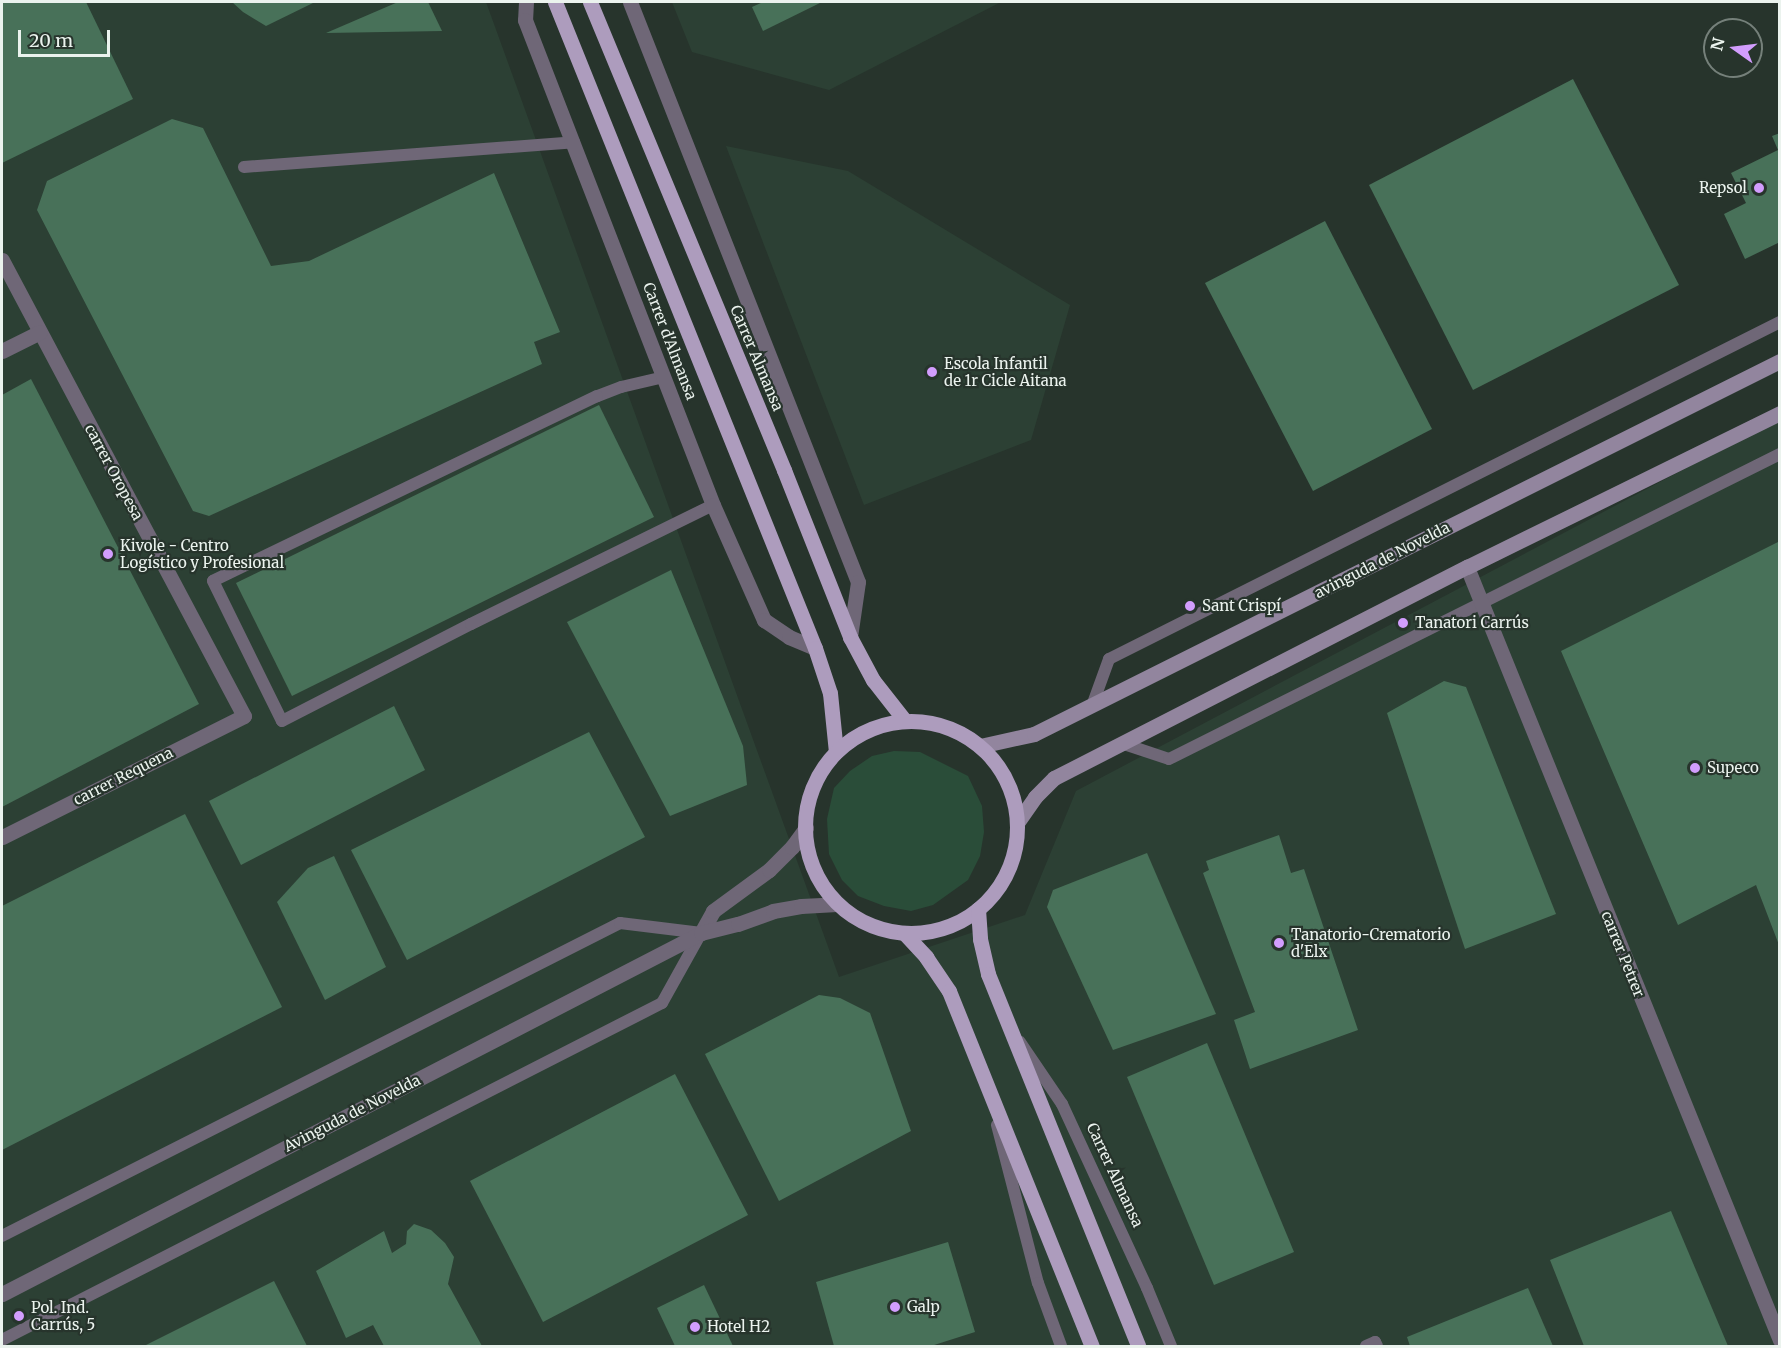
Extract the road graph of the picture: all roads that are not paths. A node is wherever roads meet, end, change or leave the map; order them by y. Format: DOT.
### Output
graph roads {
  1 [pos="517,2"];
  2 [pos="526,2"];
  3 [pos="555,2"];
  4 [pos="590,2"];
  5 [pos="630,2"];
  6 [pos="525,20"];
  7 [pos="574,142"];
  8 [pos="244,167"];
  9 [pos="2,260"];
  10 [pos="1779,322"];
  11 [pos="40,332"];
  12 [pos="2,351"];
  13 [pos="1779,361"];
  14 [pos="664,377"];
  15 [pos="1779,413"];
  16 [pos="1779,454"];
  17 [pos="713,506"];
  18 [pos="1467,567"];
  19 [pos="1482,603"];
  20 [pos="850,637"];
  21 [pos="815,648"];
  22 [pos="1092,705"];
  23 [pos="244,716"];
  24 [pos="905,721"];
  25 [pos="1124,744"];
  26 [pos="980,746"];
  27 [pos="836,752"];
  28 [pos="1017,823"];
  29 [pos="806,828"];
  30 [pos="2,837"];
  31 [pos="837,904"];
  32 [pos="978,909"];
  33 [pos="701,933"];
  34 [pos="904,933"];
  35 [pos="1010,1028"];
  36 [pos="988,1089"];
  37 [pos="2,1236"];
  38 [pos="2,1294"];
  39 [pos="2,1340"];
  40 [pos="1779,1340"];
  41 [pos="1060,1347"];
  42 [pos="1092,1347"];
  43 [pos="1137,1347"];
  44 [pos="1170,1347"];
  45 [pos="1366,1347"];
  46 [pos="1377,1347"];
  1 -- 6 [label="street, Carrer d'Almansa"];
  2 -- 6 [label="street, Carrer d'Almansa"];
  3 -- 21 [label="main road, Carrer d'Almansa"];
  4 -- 20 [label="main road, Carrer Almansa"];
  5 -- 20 [label="street"];
  6 -- 7 [label="street, Carrer d'Almansa"];
  7 -- 8 [label="lane"];
  7 -- 14 [label="street, Carrer d'Almansa"];
  9 -- 11 [label="street, carrer Oropesa"];
  10 -- 22 [label="lane"];
  11 -- 12 [label="street"];
  11 -- 23 [label="street, carrer Oropesa"];
  13 -- 22 [label="main road, avinguda de Novelda"];
  14 -- 17 [label="street, Carrer d'Almansa"];
  14 -- 17 [label="lane"];
  15 -- 18 [label="main road"];
  16 -- 19 [label="lane"];
  17 -- 21 [label="street, Carrer d'Almansa"];
  18 -- 19 [label="street, carrer Petrer"];
  18 -- 25 [label="main road"];
  19 -- 25 [label="lane"];
  19 -- 40 [label="street, carrer Petrer"];
  20 -- 24 [label="main road, Carrer Almansa"];
  21 -- 27 [label="main road, Carrer d'Almansa"];
  22 -- 26 [label="main road, avinguda de Novelda"];
  23 -- 30 [label="street, carrer Requena"];
  24 -- 26 [label="main road"];
  24 -- 27 [label="main road"];
  25 -- 28 [label="main road"];
  26 -- 28 [label="main road"];
  27 -- 29 [label="main road"];
  28 -- 32 [label="main road"];
  29 -- 31 [label="main road"];
  29 -- 33 [label="street"];
  31 -- 33 [label="street, Avinguda de Novelda"];
  31 -- 34 [label="main road"];
  32 -- 34 [label="main road"];
  32 -- 35 [label="main road, Carrer Almansa"];
  33 -- 37 [label="lane"];
  33 -- 38 [label="street, Avinguda de Novelda"];
  33 -- 39 [label="lane"];
  34 -- 36 [label="main road"];
  35 -- 43 [label="main road, Carrer Almansa"];
  35 -- 44 [label="lane, Carrer Almansa"];
  36 -- 41 [label="lane"];
  36 -- 42 [label="main road"];
  45 -- 46 [label="lane"];
}
